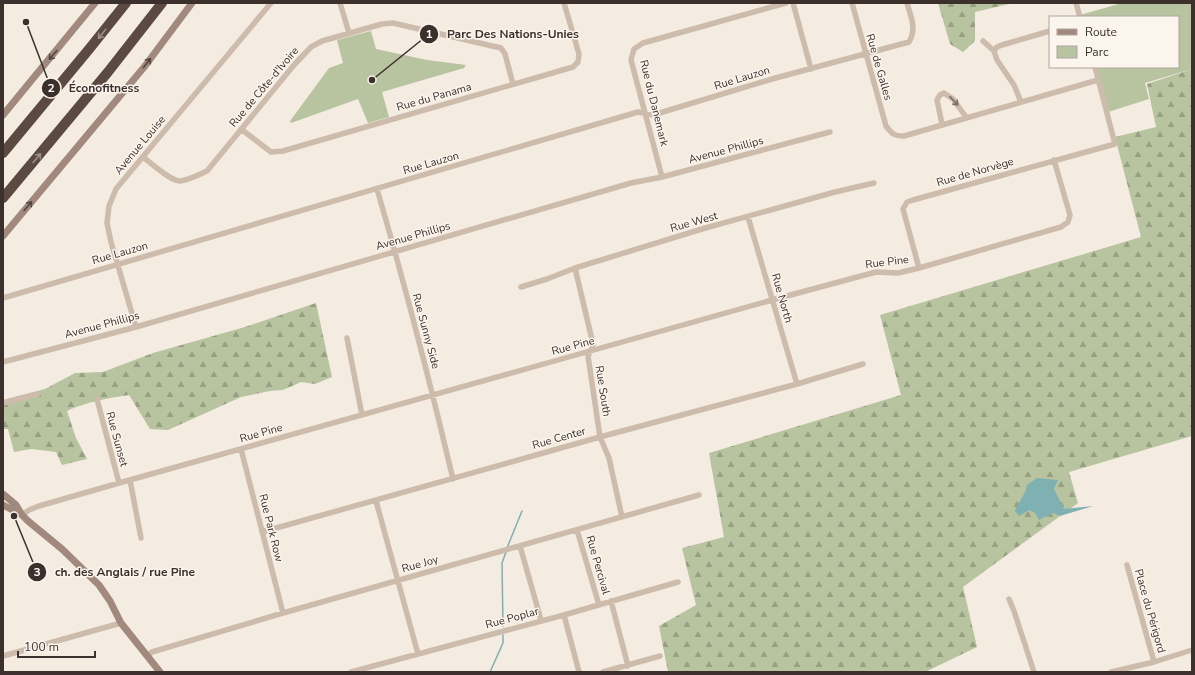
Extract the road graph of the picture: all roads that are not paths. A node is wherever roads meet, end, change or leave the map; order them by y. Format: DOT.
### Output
graph roads {
  1 [pos="95,3"];
  2 [pos="126,3"];
  3 [pos="162,3"];
  4 [pos="192,3"];
  5 [pos="271,3"];
  6 [pos="340,3"];
  7 [pos="564,3"];
  8 [pos="786,3"];
  9 [pos="793,3"];
  10 [pos="852,3"];
  11 [pos="908,3"];
  12 [pos="1076,3"];
  13 [pos="1080,16"];
  14 [pos="1049,31"];
  15 [pos="349,33"];
  16 [pos="983,41"];
  17 [pos="994,51"];
  18 [pos="865,54"];
  19 [pos="812,68"];
  20 [pos="1095,68"];
  21 [pos="1098,80"];
  22 [pos="513,84"];
  23 [pos="1022,102"];
  24 [pos="646,114"];
  25 [pos="3,115"];
  26 [pos="966,117"];
  27 [pos="942,124"];
  28 [pos="242,129"];
  29 [pos="830,132"];
  30 [pos="3,153"];
  31 [pos="143,157"];
  32 [pos="1054,160"];
  33 [pos="662,177"];
  34 [pos="874,183"];
  35 [pos="377,189"];
  36 [pos="3,198"];
  37 [pos="748,217"];
  38 [pos="3,236"];
  39 [pos="396,252"];
  40 [pos="117,264"];
  41 [pos="575,268"];
  42 [pos="919,268"];
  43 [pos="521,287"];
  44 [pos="3,298"];
  45 [pos="772,300"];
  46 [pos="136,327"];
  47 [pos="347,338"];
  48 [pos="590,351"];
  49 [pos="3,362"];
  50 [pos="863,364"];
  51 [pos="797,384"];
  52 [pos="38,394"];
  53 [pos="433,395"];
  54 [pos="97,399"];
  55 [pos="3,403"];
  56 [pos="362,415"];
  57 [pos="600,437"];
  58 [pos="241,449"];
  59 [pos="453,479"];
  60 [pos="130,480"];
  61 [pos="119,483"];
  62 [pos="3,494"];
  63 [pos="699,495"];
  64 [pos="376,500"];
  65 [pos="3,505"];
  66 [pos="22,515"];
  67 [pos="622,516"];
  68 [pos="577,530"];
  69 [pos="262,532"];
  70 [pos="141,538"];
  71 [pos="520,546"];
  72 [pos="1127,565"];
  73 [pos="398,581"];
  74 [pos="678,582"];
  75 [pos="1009,599"];
  76 [pos="611,601"];
  77 [pos="599,605"];
  78 [pos="283,613"];
  79 [pos="564,615"];
  80 [pos="541,620"];
  81 [pos="121,623"];
  82 [pos="1192,650"];
  83 [pos="418,654"];
  84 [pos="3,656"];
  85 [pos="147,656"];
  86 [pos="660,656"];
  87 [pos="1154,662"];
  88 [pos="628,666"];
  89 [pos="370,670"];
  90 [pos="160,672"];
  91 [pos="351,672"];
  92 [pos="579,672"];
  93 [pos="603,672"];
  94 [pos="1034,672"];
  95 [pos="1111,672"];
  1 -- 25 [label="main road, one-way"];
  2 -- 30 [label="highway, one-way"];
  36 -- 3 [label="highway, one-way"];
  38 -- 4 [label="main road, one-way"];
  5 -- 31 [label="street, Avenue Louise"];
  6 -- 15 [label="street"];
  7 -- 22 [label="street, Rue du Panama"];
  8 -- 24 [label="street, Rue du Danemark"];
  9 -- 19 [label="street"];
  10 -- 18 [label="street, Rue de Galles"];
  11 -- 18 [label="street, Rue Lauzon"];
  12 -- 13 [label="street"];
  14 -- 17 [label="street"];
  15 -- 22 [label="street, Rue de Côte-d'Ivoire"];
  15 -- 28 [label="street, Rue de Côte-d'Ivoire"];
  16 -- 17 [label="street"];
  17 -- 23 [label="street"];
  18 -- 19 [label="street, Rue Lauzon"];
  18 -- 27 [label="street, Rue de Galles"];
  19 -- 24 [label="street, Rue Lauzon"];
  20 -- 21 [label="street"];
  21 -- 23 [label="street"];
  21 -- 32 [label="street, Rue de Norvège"];
  22 -- 28 [label="street, Rue du Panama"];
  23 -- 26 [label="street"];
  24 -- 33 [label="street, Rue du Danemark"];
  24 -- 35 [label="street, Rue Lauzon"];
  26 -- 27 [label="street"];
  27 -- 26 [label="street, one-way"];
  28 -- 31 [label="street, Rue de Côte-d'Ivoire"];
  29 -- 33 [label="street, Avenue Phillips"];
  31 -- 40 [label="street, Avenue Louise"];
  32 -- 42 [label="street, Rue Pine"];
  32 -- 42 [label="street, Rue de Norvège"];
  33 -- 39 [label="street, Avenue Phillips"];
  34 -- 37 [label="street, Rue West"];
  35 -- 39 [label="street, Rue Sunny Side"];
  35 -- 40 [label="street, Rue Lauzon"];
  37 -- 41 [label="street, Rue West"];
  37 -- 45 [label="street, Rue North"];
  39 -- 46 [label="street, Avenue Phillips"];
  39 -- 53 [label="street, Rue Sunny Side"];
  40 -- 44 [label="street, Rue Lauzon"];
  40 -- 46 [label="street, Avenue Louise"];
  41 -- 43 [label="street, Rue West"];
  41 -- 48 [label="street, Rue South"];
  42 -- 45 [label="street, Rue Pine"];
  45 -- 48 [label="street, Rue Pine"];
  45 -- 51 [label="street, Rue North"];
  46 -- 49 [label="street, Avenue Phillips"];
  47 -- 56 [label="street"];
  48 -- 53 [label="street, Rue Pine"];
  48 -- 57 [label="street, Rue South"];
  50 -- 51 [label="street, Rue Center"];
  51 -- 57 [label="street, Rue Center"];
  52 -- 55 [label="street"];
  53 -- 56 [label="street, Rue Pine"];
  53 -- 59 [label="street, Rue Sunny Side"];
  54 -- 61 [label="street, Rue Sunset"];
  56 -- 58 [label="street, Rue Pine"];
  57 -- 59 [label="street, Rue Center"];
  57 -- 67 [label="street, Rue South"];
  58 -- 60 [label="street, Rue Pine"];
  58 -- 69 [label="street, Rue Park Row"];
  59 -- 64 [label="street, Rue Center"];
  60 -- 61 [label="street, Rue Pine"];
  60 -- 70 [label="street"];
  61 -- 66 [label="street, Rue Pine"];
  62 -- 66 [label="main road"];
  63 -- 67 [label="street, Rue Joy"];
  64 -- 69 [label="street, Rue Center"];
  64 -- 73 [label="street"];
  65 -- 66 [label="main road"];
  66 -- 81 [label="main road"];
  67 -- 68 [label="street, Rue Joy"];
  68 -- 71 [label="street, Rue Joy"];
  68 -- 77 [label="street, Rue Percival"];
  69 -- 78 [label="street, Rue Park Row"];
  71 -- 73 [label="street, Rue Joy"];
  71 -- 80 [label="street"];
  72 -- 87 [label="street, Place du Périgord"];
  73 -- 78 [label="street, Rue Joy"];
  73 -- 83 [label="street"];
  74 -- 76 [label="street, Rue Poplar"];
  75 -- 94 [label="street"];
  76 -- 77 [label="street, Rue Poplar"];
  76 -- 88 [label="street, Rue Percival"];
  77 -- 79 [label="street, Rue Poplar"];
  78 -- 85 [label="street, Rue Joy"];
  79 -- 80 [label="street, Rue Poplar"];
  79 -- 92 [label="street"];
  80 -- 83 [label="street, Rue Poplar"];
  81 -- 84 [label="street"];
  81 -- 85 [label="main road"];
  82 -- 87 [label="street"];
  83 -- 89 [label="street, Rue Poplar"];
  85 -- 90 [label="main road"];
  86 -- 88 [label="street"];
  87 -- 95 [label="street"];
  88 -- 93 [label="street"];
  89 -- 91 [label="street, Rue Poplar"];
}
